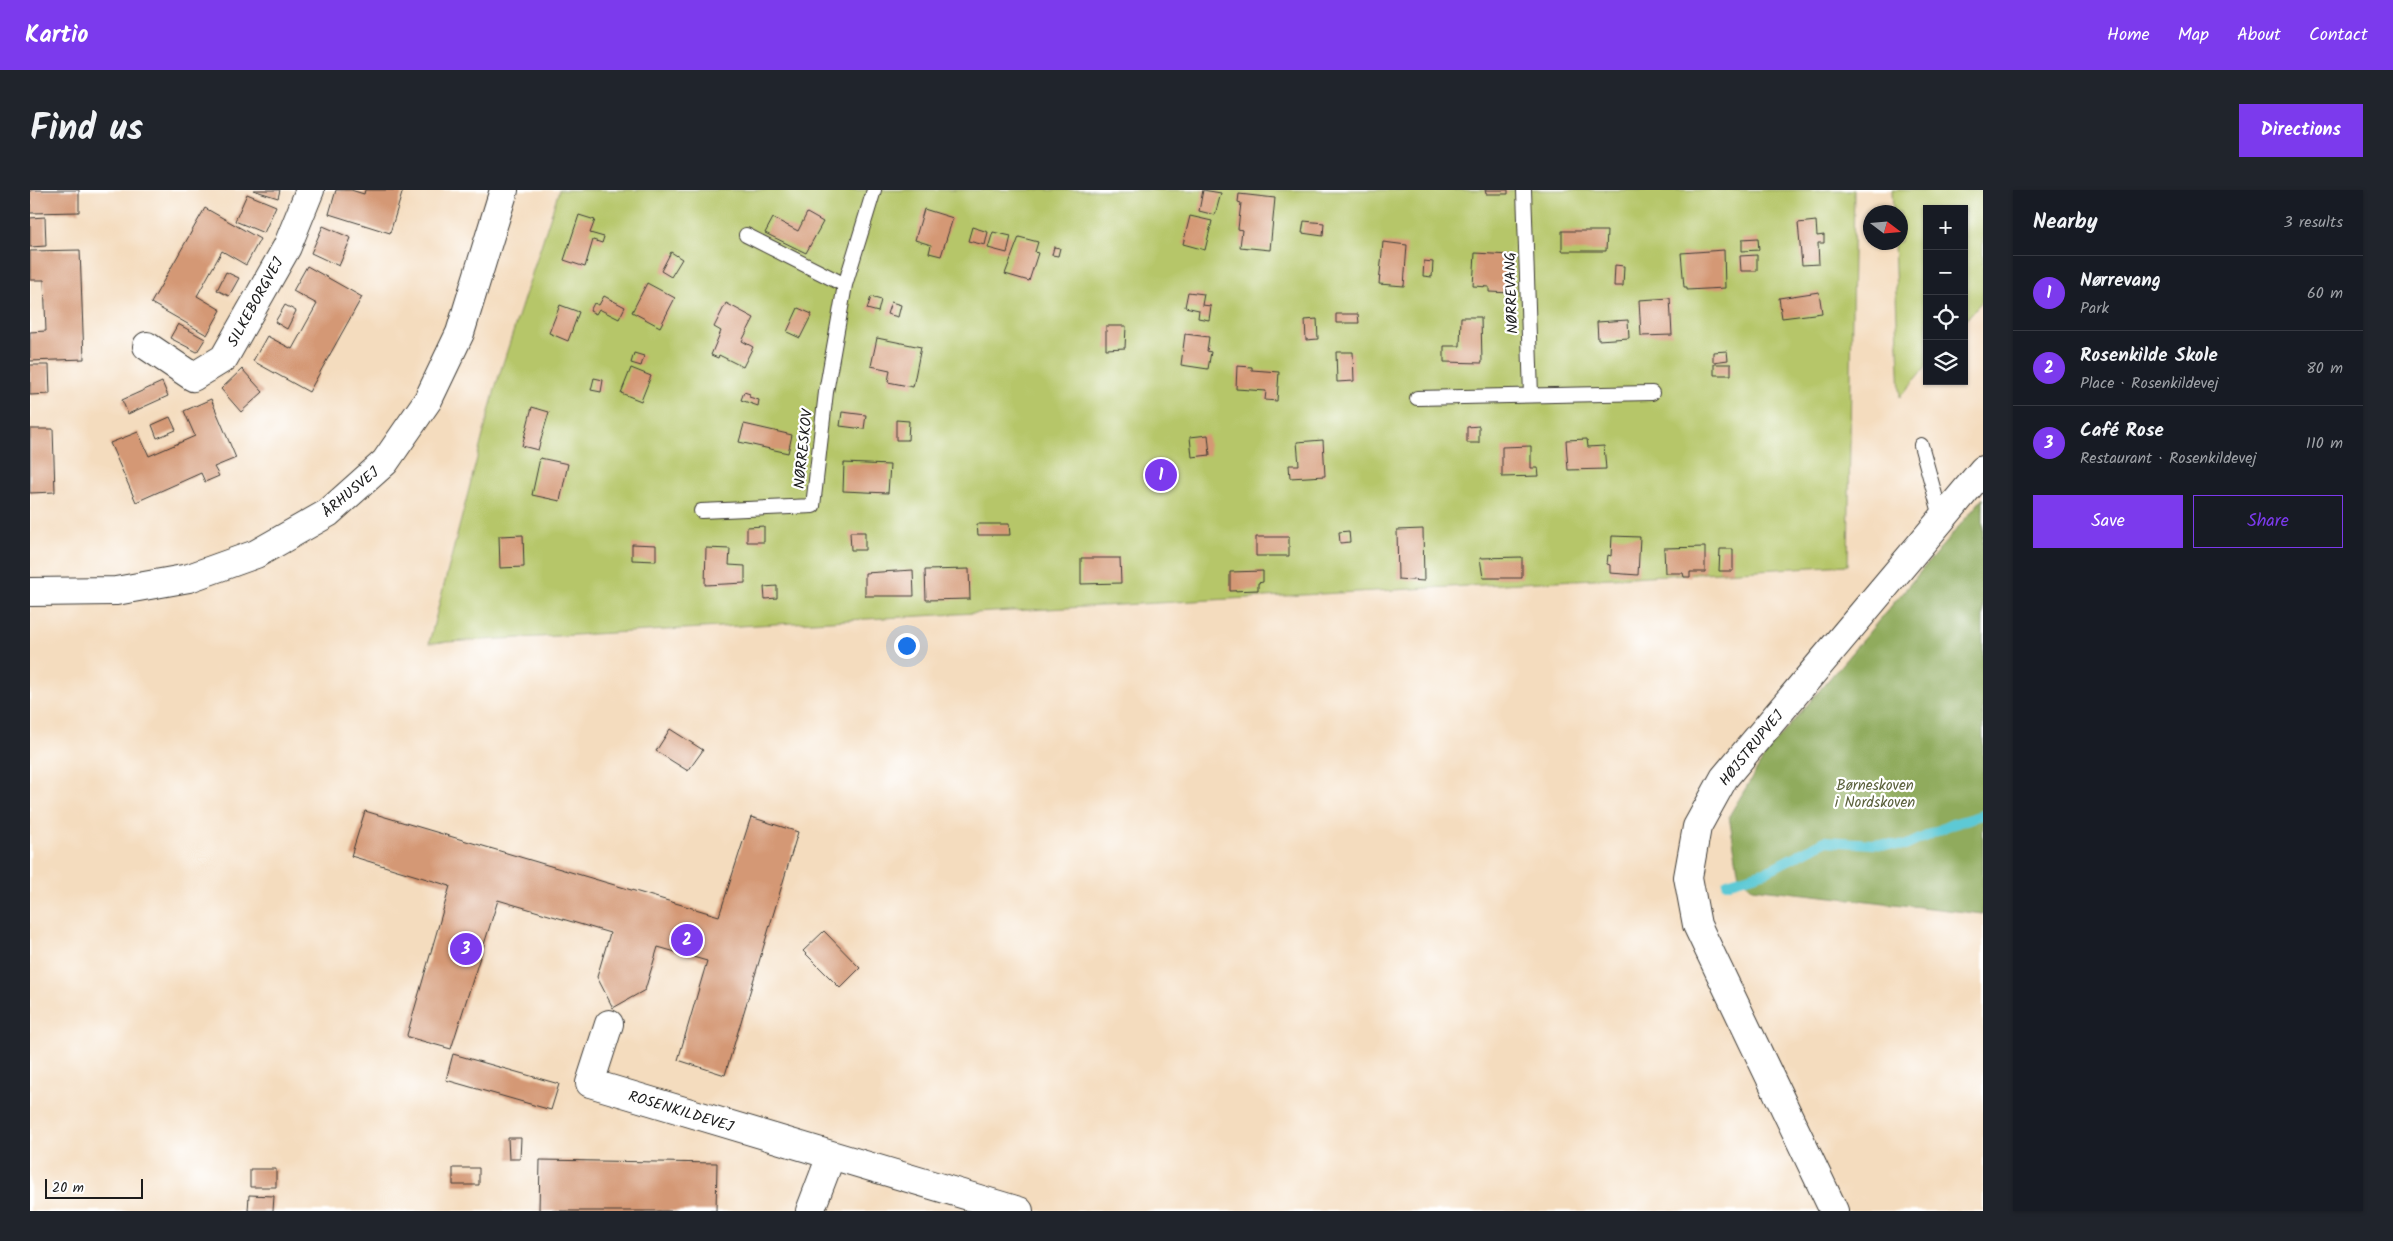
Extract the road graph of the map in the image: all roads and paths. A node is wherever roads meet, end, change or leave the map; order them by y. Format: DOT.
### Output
graph roads {
  1 [pos="310,190"];
  2 [pos="504,190"];
  3 [pos="874,190"];
  4 [pos="1524,190"];
  5 [pos="746,235"];
  6 [pos="845,285"];
  7 [pos="146,346"];
  8 [pos="1652,393"];
  9 [pos="1531,395"];
  10 [pos="1416,398"];
  11 [pos="1921,445"];
  12 [pos="1983,470"];
  13 [pos="701,510"];
  14 [pos="1942,520"];
  15 [pos="30,592"];
  16 [pos="609,1024"];
  17 [pos="831,1156"];
  18 [pos="810,1211"];
  19 [pos="1019,1211"];
  20 [pos="1834,1211"];
  1 -- 7 [label="street, SILKEBORGVEJ"];
  2 -- 15 [label="street, ÅRHUSVEJ"];
  3 -- 6 [label="lane, NØRRESKOV"];
  4 -- 9 [label="lane, NØRREVANG"];
  5 -- 6 [label="lane"];
  6 -- 13 [label="lane, NØRRESKOV"];
  8 -- 9 [label="lane"];
  9 -- 10 [label="lane"];
  11 -- 14 [label="lane"];
  12 -- 14 [label="street, HØJSTRUPVEJ"];
  14 -- 20 [label="street, HØJSTRUPVEJ"];
  16 -- 17 [label="street, ROSENKILDEVEJ"];
  17 -- 18 [label="street"];
  17 -- 19 [label="street, ROSENKILDEVEJ"];
}
